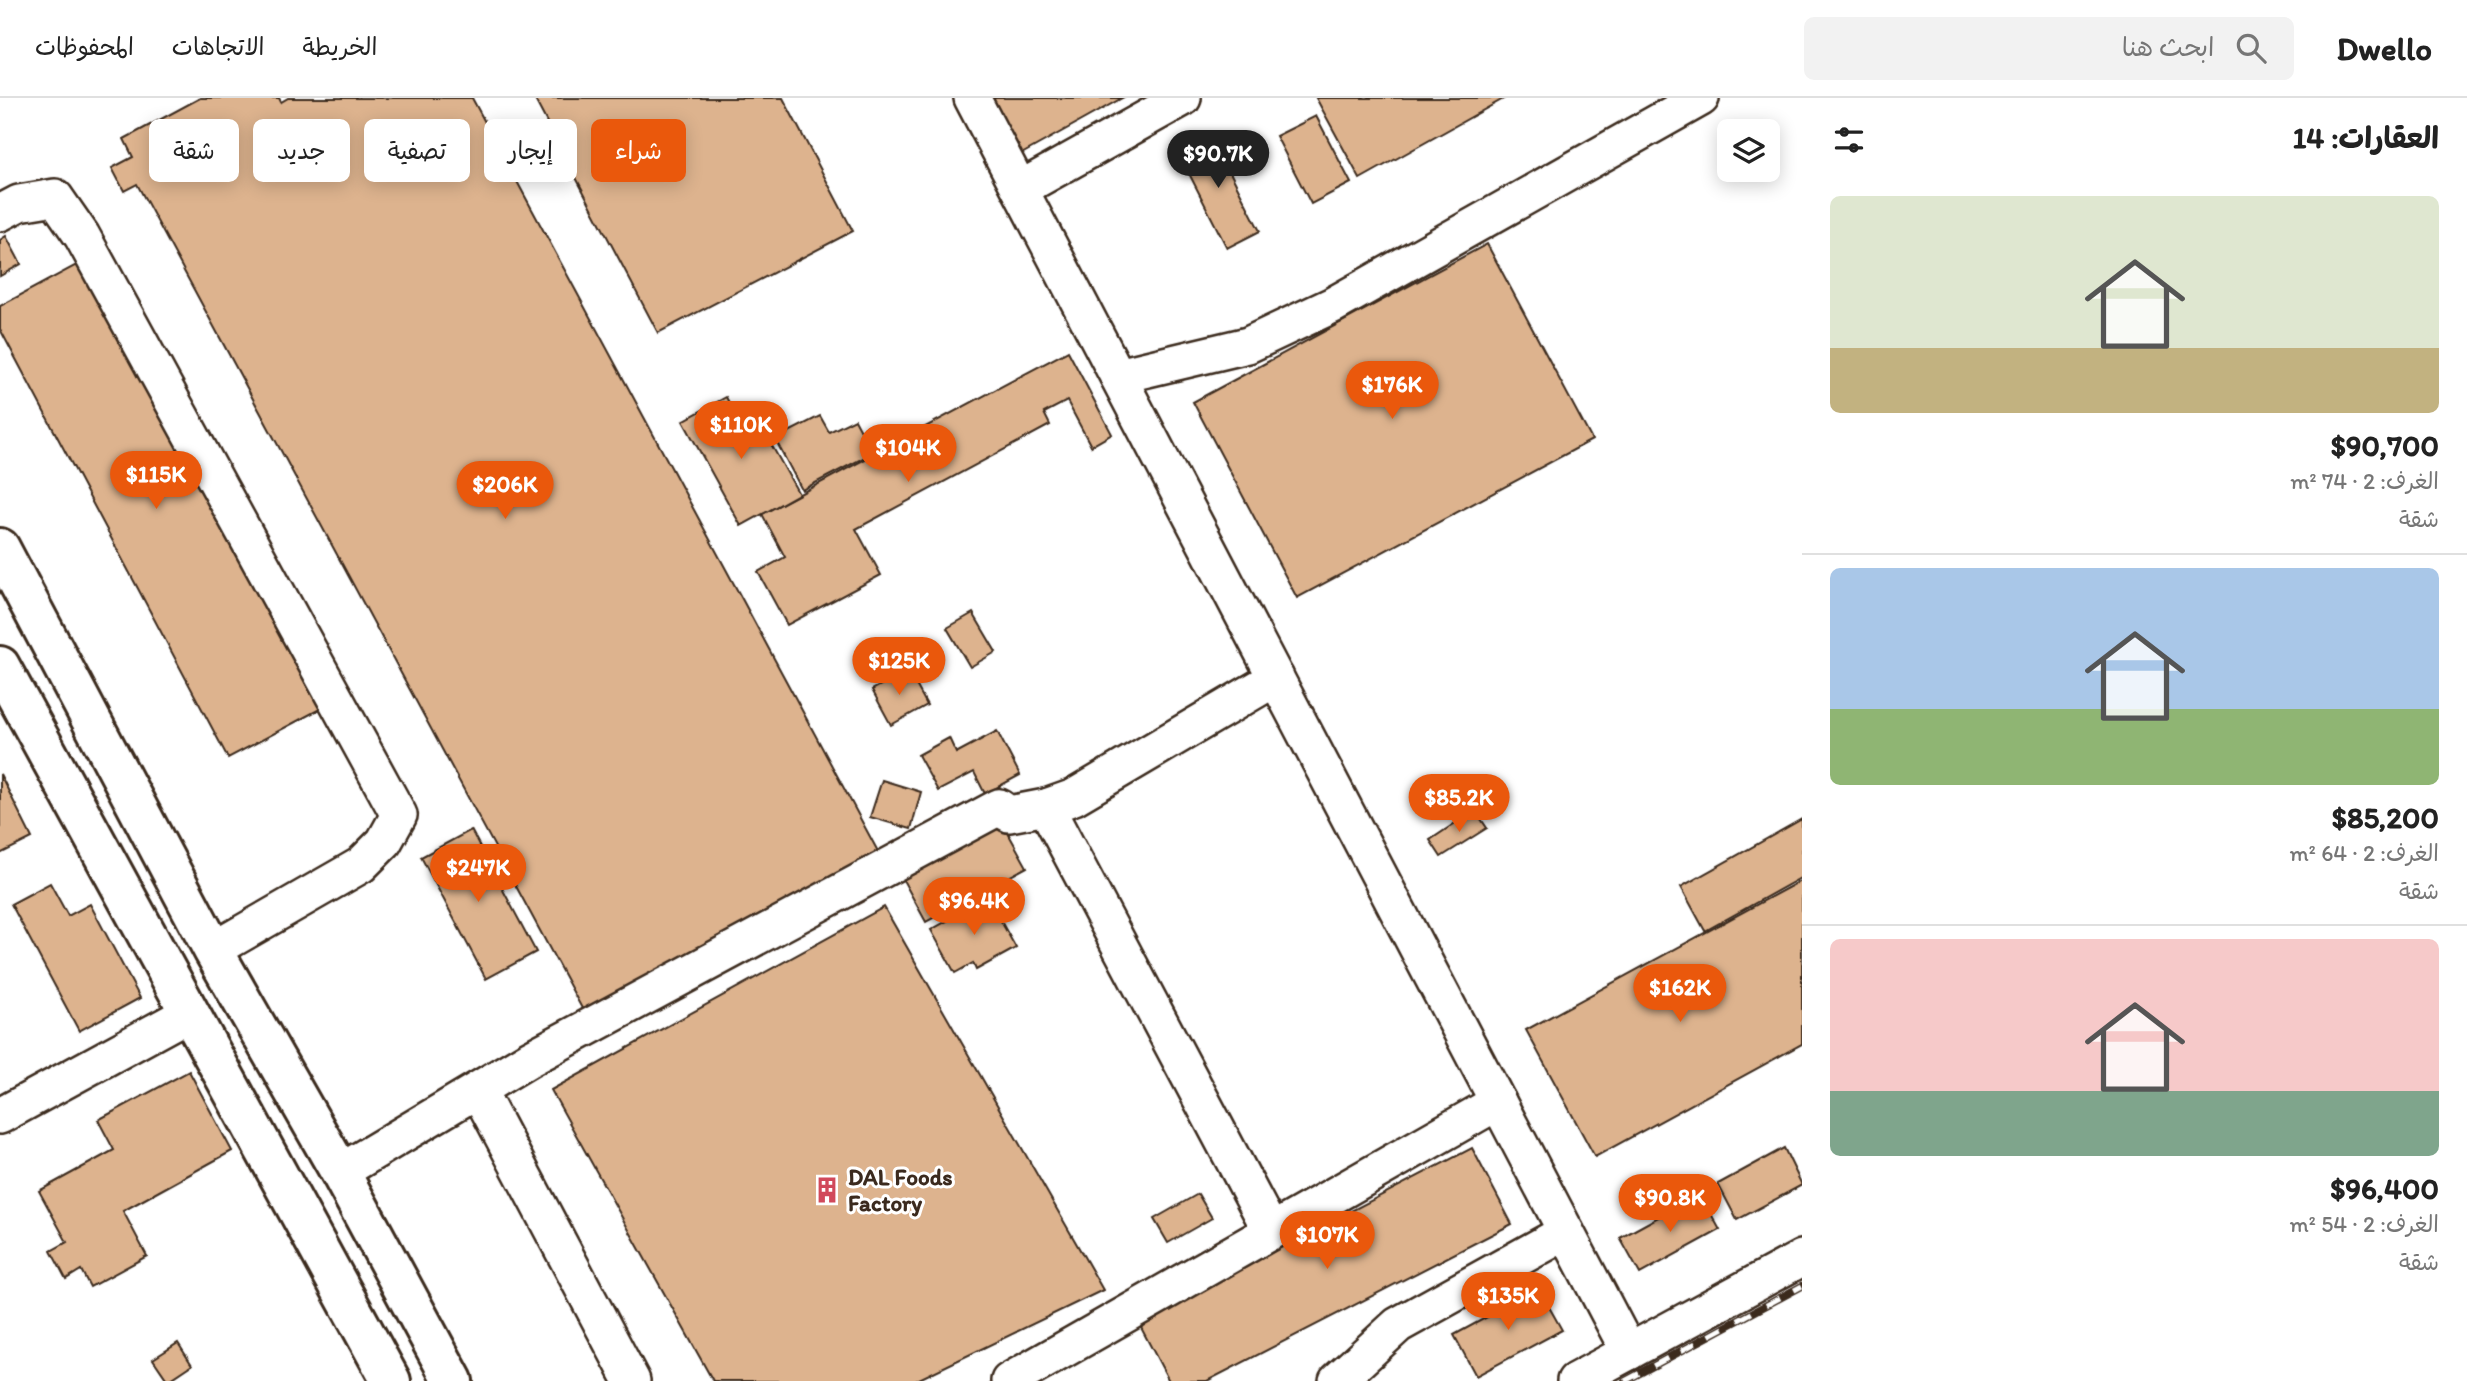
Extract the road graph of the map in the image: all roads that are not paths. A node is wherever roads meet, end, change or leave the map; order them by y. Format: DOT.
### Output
graph roads {
  1 [pos="972,98"];
  2 [pos="1183,98"];
  3 [pos="1701,98"];
  4 [pos="1020,189"];
  5 [pos="0,213"];
  6 [pos="1118,376"];
  7 [pos="0,548"];
  8 [pos="64,669"];
  9 [pos="1276,678"];
  10 [pos="8,682"];
  11 [pos="1046,807"];
  12 [pos="213,950"];
  13 [pos="188,1013"];
  14 [pos="478,1090"];
  15 [pos="1498,1102"];
  16 [pos="0,1116"];
  17 [pos="340,1172"];
  18 [pos="1271,1231"];
  19 [pos="1566,1232"];
  20 [pos="1802,1258"];
  21 [pos="1629,1352"];
  22 [pos="391,1381"];
  23 [pos="453,1381"];
  24 [pos="632,1381"];
  25 [pos="1009,1381"];
  26 [pos="1337,1381"];
  27 [pos="1575,1381"];
  1 -- 4 [label="street"];
  2 -- 4 [label="street"];
  3 -- 6 [label="street"];
  4 -- 6 [label="street"];
  5 -- 12 [label="street"];
  6 -- 9 [label="street"];
  7 -- 8 [label="main road"];
  8 -- 10 [label="main road"];
  8 -- 12 [label="main road"];
  9 -- 11 [label="street"];
  9 -- 15 [label="street"];
  10 -- 13 [label="main road"];
  11 -- 14 [label="street"];
  11 -- 18 [label="street"];
  12 -- 17 [label="main road"];
  13 -- 16 [label="street"];
  13 -- 22 [label="main road"];
  14 -- 17 [label="street"];
  14 -- 24 [label="street"];
  15 -- 18 [label="street"];
  15 -- 19 [label="street"];
  17 -- 23 [label="main road"];
  18 -- 25 [label="street"];
  19 -- 21 [label="street"];
  19 -- 26 [label="street"];
  20 -- 21 [label="street"];
  21 -- 27 [label="street"];
}
